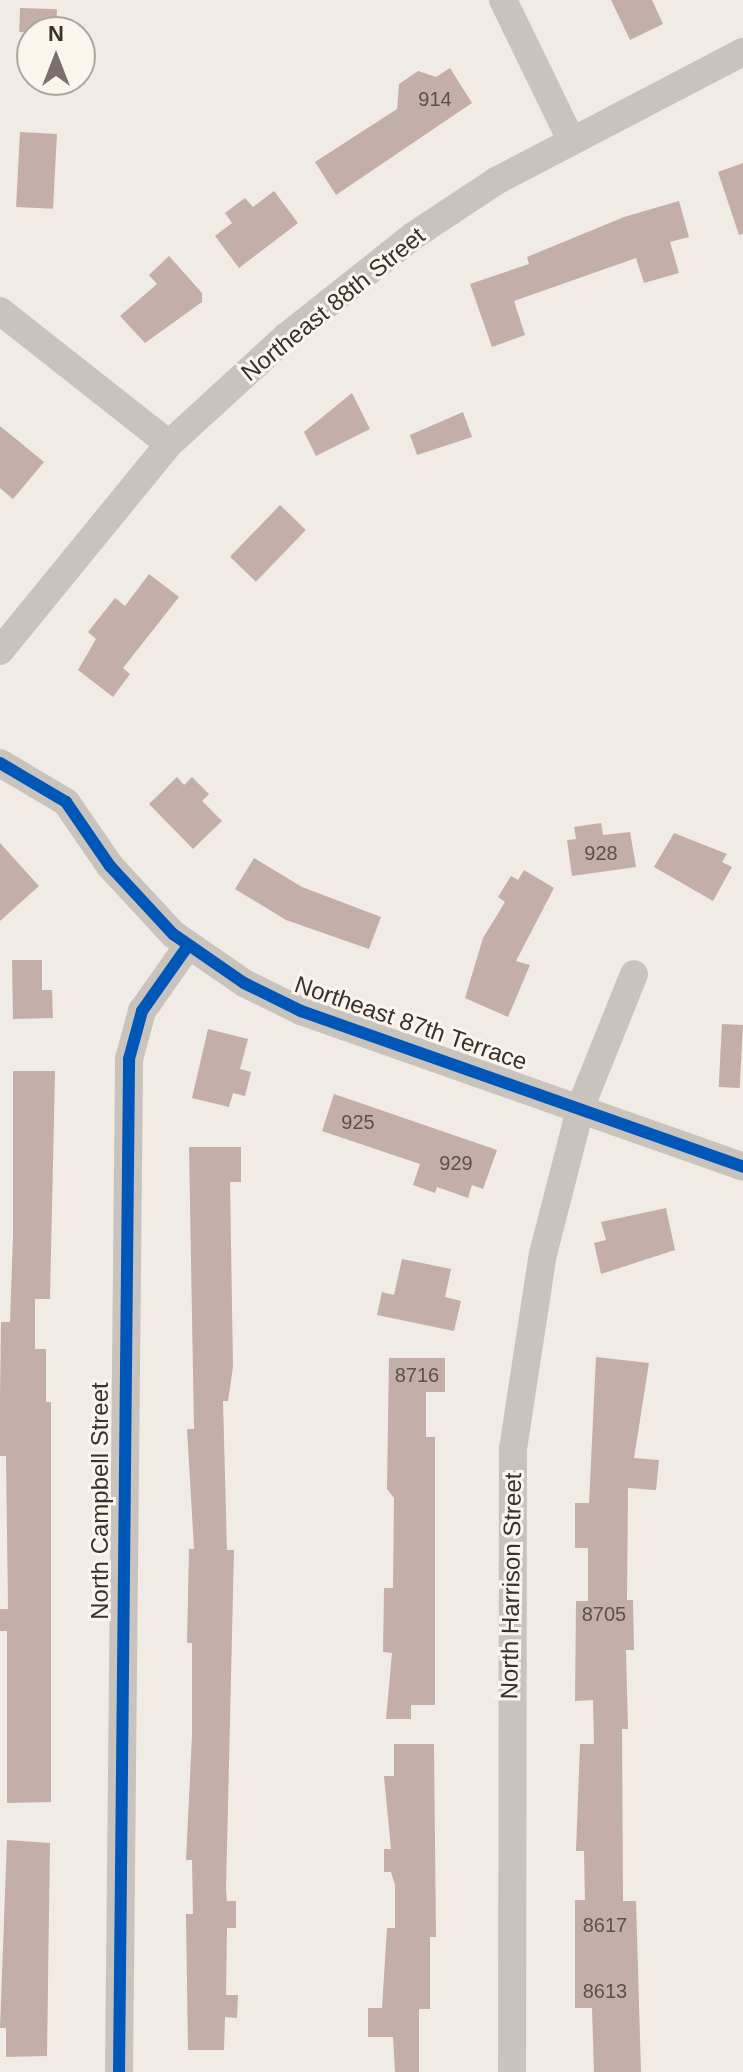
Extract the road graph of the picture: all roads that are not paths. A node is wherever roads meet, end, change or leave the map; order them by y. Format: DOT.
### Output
graph roads {
  1 [pos="503,0"];
  2 [pos="743,52"];
  3 [pos="570,138"];
  4 [pos="0,311"];
  5 [pos="169,444"];
  6 [pos="0,651"];
  7 [pos="0,763"];
  8 [pos="187,947"];
  9 [pos="634,974"];
  10 [pos="581,1106"];
  11 [pos="743,1167"];
  12 [pos="119,2072"];
  13 [pos="512,2072"];
  1 -- 3 [label="street"];
  2 -- 3 [label="street, Northeast 88th Street"];
  3 -- 5 [label="street, Northeast 88th Street"];
  4 -- 5 [label="street"];
  5 -- 6 [label="street, Northeast 88th Street"];
  7 -- 8 [label="street, Northeast 87th Terrace"];
  8 -- 10 [label="street, Northeast 87th Terrace"];
  8 -- 12 [label="street, North Campbell Street"];
  9 -- 10 [label="street"];
  10 -- 11 [label="street, Northeast 87th Terrace"];
  10 -- 13 [label="street, North Harrison Street"];
}
